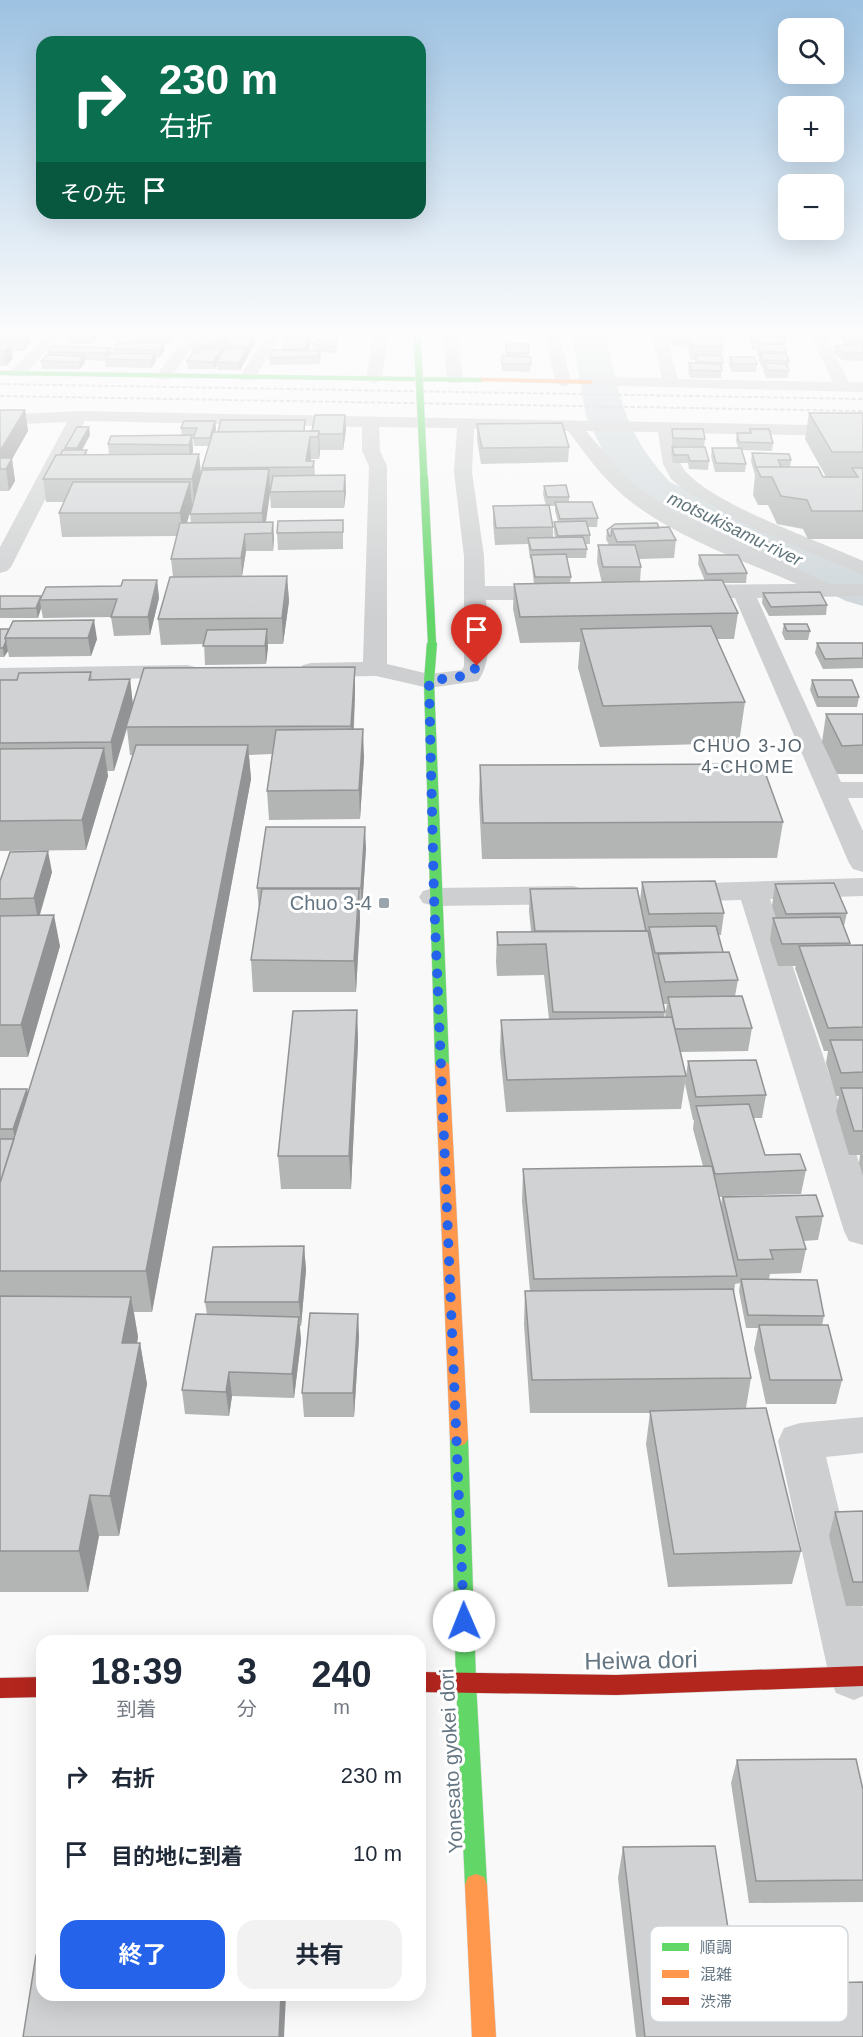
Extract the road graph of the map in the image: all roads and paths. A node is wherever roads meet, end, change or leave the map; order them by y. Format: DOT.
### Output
graph roads {
  1 [pos="74,427"];
  2 [pos="370,427"];
  3 [pos="422,427"];
  4 [pos="466,427"];
  5 [pos="574,427"];
  6 [pos="660,427"];
  7 [pos="663,427"];
  8 [pos="863,431"];
  9 [pos="0,567"];
  10 [pos="863,568"];
  11 [pos="846,590"];
  12 [pos="743,591"];
  13 [pos="580,592"];
  14 [pos="662,592"];
  15 [pos="476,593"];
  16 [pos="863,607"];
  17 [pos="376,669"];
  18 [pos="294,670"];
  19 [pos="212,672"];
  20 [pos="0,675"];
  21 [pos="429,681"];
  22 [pos="832,790"];
  23 [pos="863,790"];
  24 [pos="863,863"];
  25 [pos="863,887"];
  26 [pos="753,891"];
  27 [pos="646,893"];
  28 [pos="599,894"];
  29 [pos="434,897"];
  30 [pos="863,1231"];
  31 [pos="863,1435"];
  32 [pos="859,1676"];
  33 [pos="426,1682"];
  34 [pos="466,1683"];
  35 [pos="36,1687"];
  36 [pos="0,1688"];
  37 [pos="484,2037"];
  1 -- 9 [label="street"];
  2 -- 17 [label="street"];
  3 -- 21 [label="street, Yonesato gyokei dori, bridge"];
  4 -- 15 [label="street"];
  5 -- 11 [label="street"];
  6 -- 10 [label="street"];
  7 -- 8 [label="street"];
  11 -- 12 [label="street"];
  11 -- 16 [label="street"];
  12 -- 14 [label="street"];
  12 -- 22 [label="street"];
  13 -- 15 [label="street"];
  15 -- 21 [label="street"];
  17 -- 18 [label="street"];
  17 -- 21 [label="street"];
  19 -- 20 [label="street"];
  21 -- 29 [label="street, Yonesato gyokei dori"];
  22 -- 23 [label="street"];
  22 -- 24 [label="street"];
  25 -- 26 [label="street"];
  26 -- 27 [label="street"];
  26 -- 30 [label="street"];
  28 -- 29 [label="street"];
  29 -- 34 [label="street, Yonesato gyokei dori"];
  31 -- 32 [label="street"];
  32 -- 34 [label="street, Heiwa dori"];
  33 -- 34 [label="street, Heiwa dori"];
  34 -- 37 [label="street, Yonesato gyokei dori"];
  35 -- 36 [label="street"];
}
